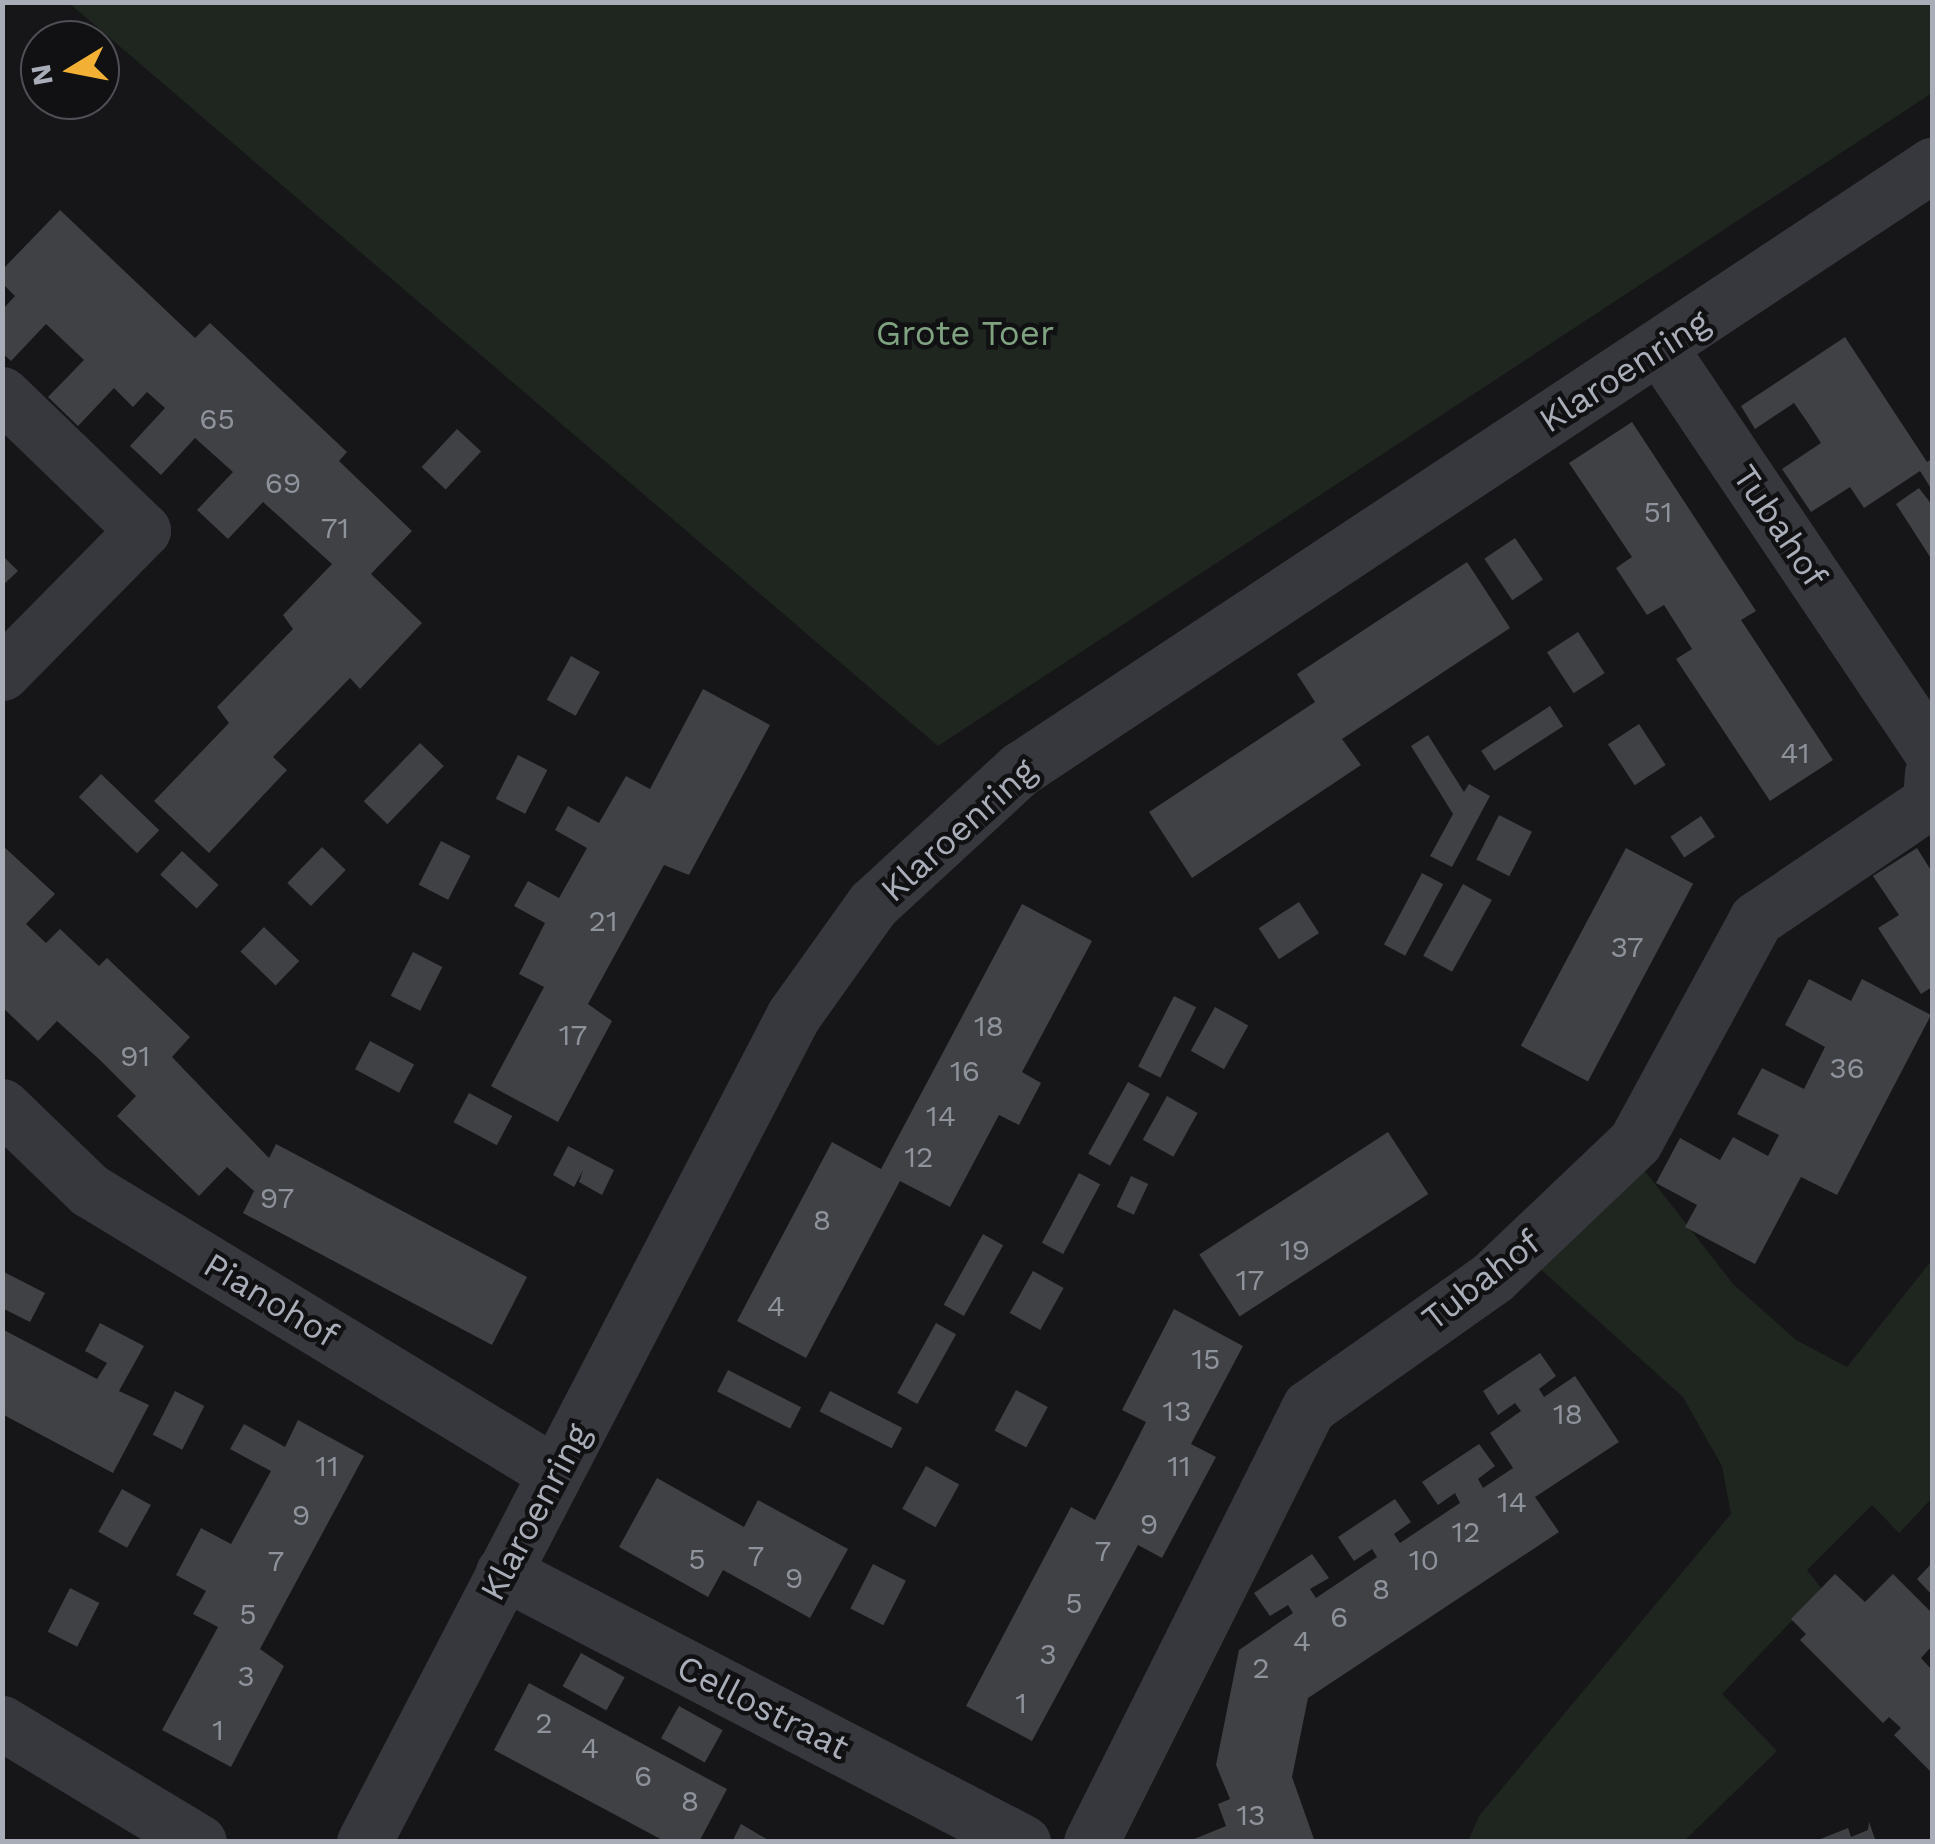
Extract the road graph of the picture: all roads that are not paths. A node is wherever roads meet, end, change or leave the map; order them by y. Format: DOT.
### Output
graph roads {
  1 [pos="1932,165"];
  2 [pos="1660,348"];
  3 [pos="2,394"];
  4 [pos="2,673"];
  5 [pos="1932,753"];
  6 [pos="1932,773"];
  7 [pos="2,1106"];
  8 [pos="555,1473"];
  9 [pos="504,1572"];
  10 [pos="2,1723"];
  11 [pos="199,1842"];
  12 [pos="364,1842"];
  13 [pos="1023,1842"];
  14 [pos="1091,1842"];
  1 -- 2 [label="street, Klaroenring"];
  2 -- 5 [label="street, Tubahof"];
  2 -- 8 [label="street, Klaroenring"];
  3 -- 4 [label="street"];
  6 -- 14 [label="street, Tubahof"];
  7 -- 8 [label="street, Pianohof"];
  8 -- 9 [label="street, Klaroenring"];
  9 -- 12 [label="street, Klaroenring"];
  9 -- 13 [label="street, Cellostraat"];
  10 -- 11 [label="street"];
}
